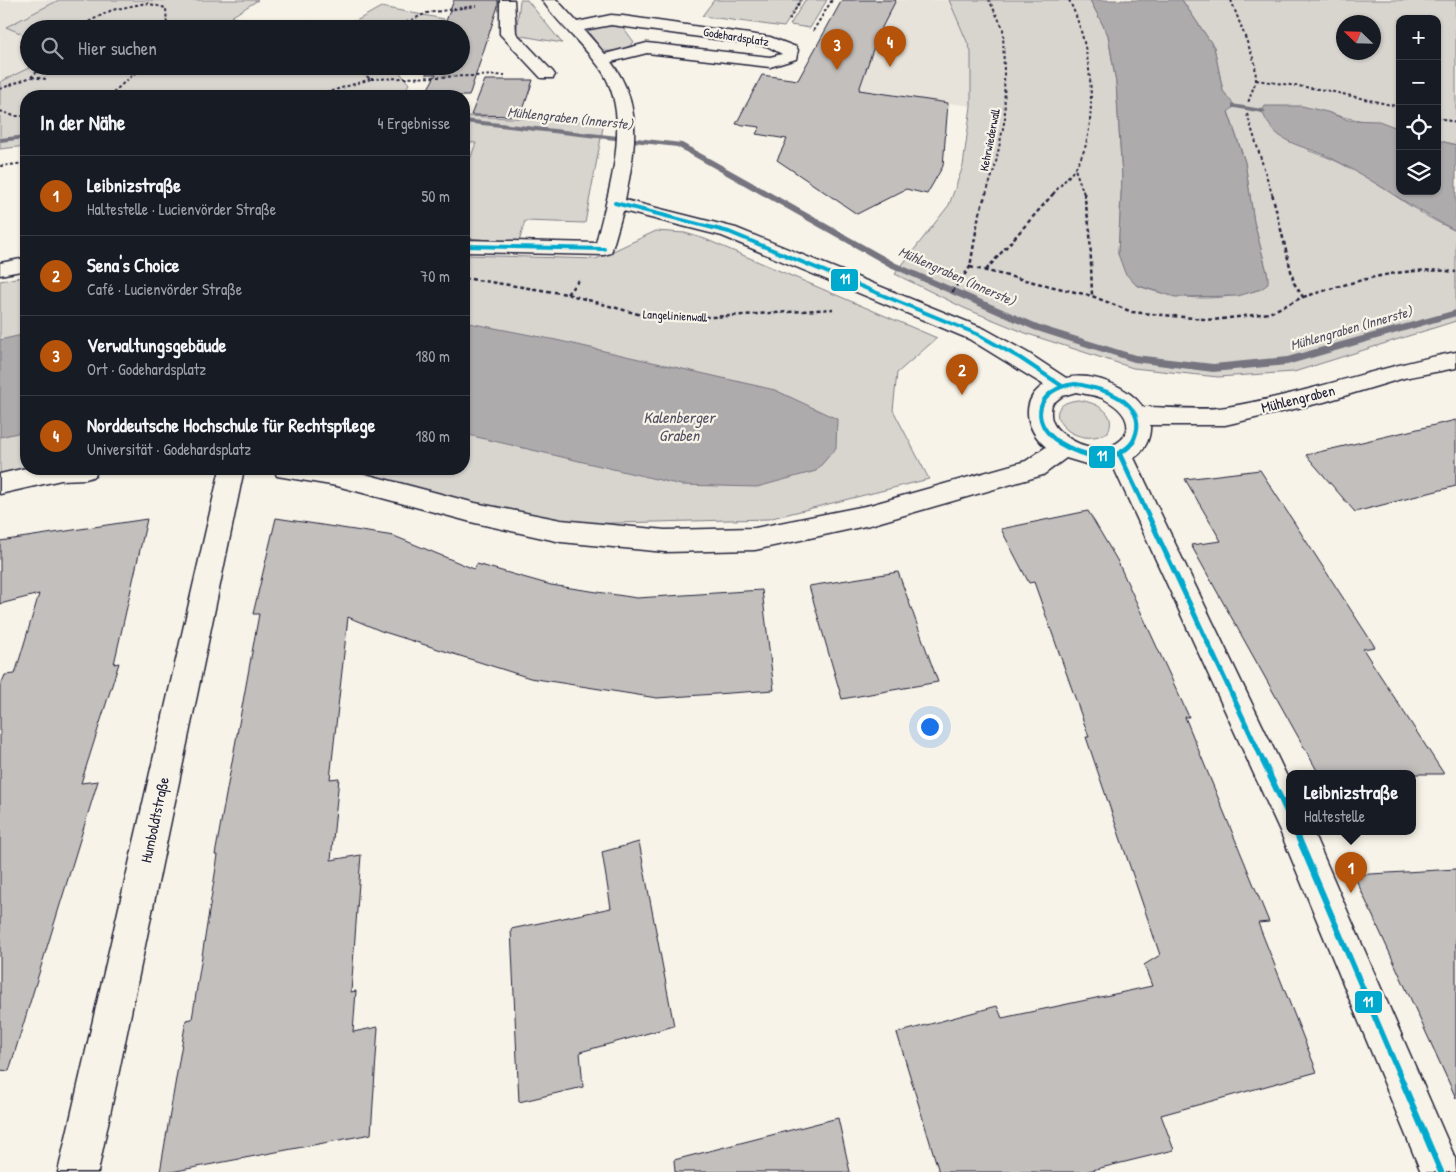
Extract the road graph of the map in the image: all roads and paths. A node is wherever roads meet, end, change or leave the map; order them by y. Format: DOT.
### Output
graph roads {
  1 [pos="507,0"];
  2 [pos="549,0"];
  3 [pos="801,0"];
  4 [pos="832,0"];
  5 [pos="989,0"];
  6 [pos="1069,0"];
  7 [pos="1231,0"];
  8 [pos="477,6"];
  9 [pos="92,20"];
  10 [pos="167,20"];
  11 [pos="408,20"];
  12 [pos="784,27"];
  13 [pos="572,28"];
  14 [pos="814,31"];
  15 [pos="600,60"];
  16 [pos="33,75"];
  17 [pos="133,75"];
  18 [pos="365,75"];
  19 [pos="547,75"];
  20 [pos="31,77"];
  21 [pos="46,79"];
  22 [pos="371,79"];
  23 [pos="1256,80"];
  24 [pos="0,89"];
  25 [pos="116,90"];
  26 [pos="335,90"];
  27 [pos="1248,103"];
  28 [pos="1396,106"];
  29 [pos="0,111"];
  30 [pos="1247,114"];
  31 [pos="20,116"];
  32 [pos="1441,119"];
  33 [pos="1456,123"];
  34 [pos="20,164"];
  35 [pos="0,166"];
  36 [pos="1075,169"];
  37 [pos="615,203"];
  38 [pos="470,246"];
  39 [pos="20,265"];
  40 [pos="970,267"];
  41 [pos="0,270"];
  42 [pos="986,270"];
  43 [pos="1456,272"];
  44 [pos="470,279"];
  45 [pos="960,283"];
  46 [pos="1092,296"];
  47 [pos="1303,297"];
  48 [pos="889,299"];
  49 [pos="1456,360"];
  50 [pos="1062,386"];
  51 [pos="1138,416"];
  52 [pos="1064,447"];
  53 [pos="1120,455"];
  54 [pos="39,475"];
  55 [pos="231,475"];
  56 [pos="331,475"];
  57 [pos="0,484"];
  58 [pos="1286,810"];
  59 [pos="1297,835"];
  60 [pos="78,1172"];
  61 [pos="1441,1172"];
  1 -- 19 [label="street"];
  2 -- 13 [label="street"];
  3 -- 12 [label="path"];
  4 -- 14 [label="path"];
  5 -- 40 [label="path, Kehrwiederwall"];
  6 -- 36 [label="path"];
  7 -- 23 [label="path"];
  8 -- 11 [label="path"];
  9 -- 10 [label="path"];
  13 -- 15 [label="street"];
  13 -- 15 [label="street, Godehardsplatz"];
  15 -- 37 [label="street"];
  16 -- 20 [label="path"];
  17 -- 25 [label="path"];
  18 -- 22 [label="path"];
  19 -- 22 [label="path"];
  20 -- 21 [label="path"];
  20 -- 24 [label="path"];
  22 -- 26 [label="path"];
  23 -- 27 [label="path"];
  23 -- 28 [label="path"];
  29 -- 31 [label="path"];
  30 -- 47 [label="path"];
  32 -- 33 [label="path"];
  34 -- 35 [label="path"];
  36 -- 42 [label="path"];
  36 -- 46 [label="path"];
  37 -- 38 [label="street"];
  37 -- 48 [label="street"];
  39 -- 41 [label="street"];
  40 -- 42 [label="path"];
  40 -- 45 [label="path, Kehrwiederwall"];
  42 -- 46 [label="path"];
  43 -- 47 [label="path"];
  44 -- 48 [label="path, Langelinienwall"];
  46 -- 47 [label="path"];
  48 -- 50 [label="street"];
  49 -- 51 [label="street, Mühlengraben"];
  50 -- 51 [label="street"];
  50 -- 52 [label="street"];
  51 -- 53 [label="street"];
  52 -- 53 [label="street"];
  52 -- 56 [label="street"];
  53 -- 58 [label="street"];
  54 -- 57 [label="street"];
  55 -- 60 [label="street, Humboldtstraße"];
  59 -- 61 [label="street"];
}
